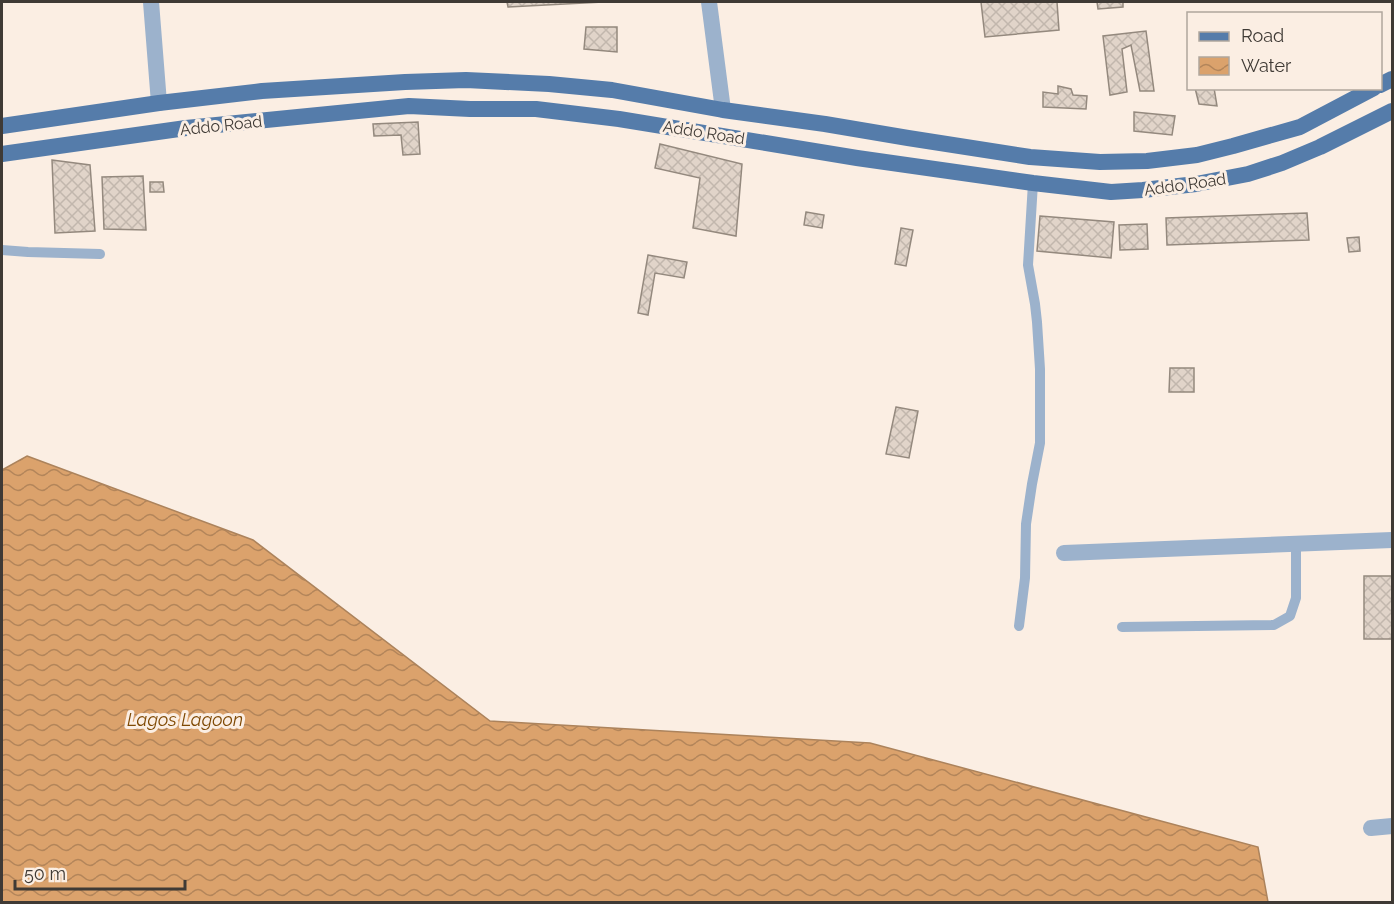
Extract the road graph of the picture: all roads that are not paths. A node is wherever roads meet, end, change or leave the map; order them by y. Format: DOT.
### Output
graph roads {
  1 [pos="152,2"];
  2 [pos="708,2"];
  3 [pos="1370,90"];
  4 [pos="159,103"];
  5 [pos="723,110"];
  6 [pos="1392,111"];
  7 [pos="2,126"];
  8 [pos="2,154"];
  9 [pos="1033,183"];
  10 [pos="2,250"];
  11 [pos="100,254"];
  12 [pos="1392,540"];
  13 [pos="1296,544"];
  14 [pos="1064,553"];
  15 [pos="1019,626"];
  16 [pos="1122,627"];
  17 [pos="1392,826"];
  18 [pos="1371,828"];
  1 -- 4 [label="street"];
  2 -- 5 [label="street"];
  3 -- 5 [label="main road, Addo Road"];
  4 -- 5 [label="main road, Addo Road"];
  4 -- 7 [label="main road, Addo Road"];
  6 -- 9 [label="main road, Addo Road"];
  8 -- 9 [label="main road, Addo Road"];
  9 -- 15 [label="lane"];
  10 -- 11 [label="lane"];
  12 -- 13 [label="street"];
  13 -- 14 [label="street"];
  13 -- 16 [label="lane"];
  17 -- 18 [label="street"];
}
